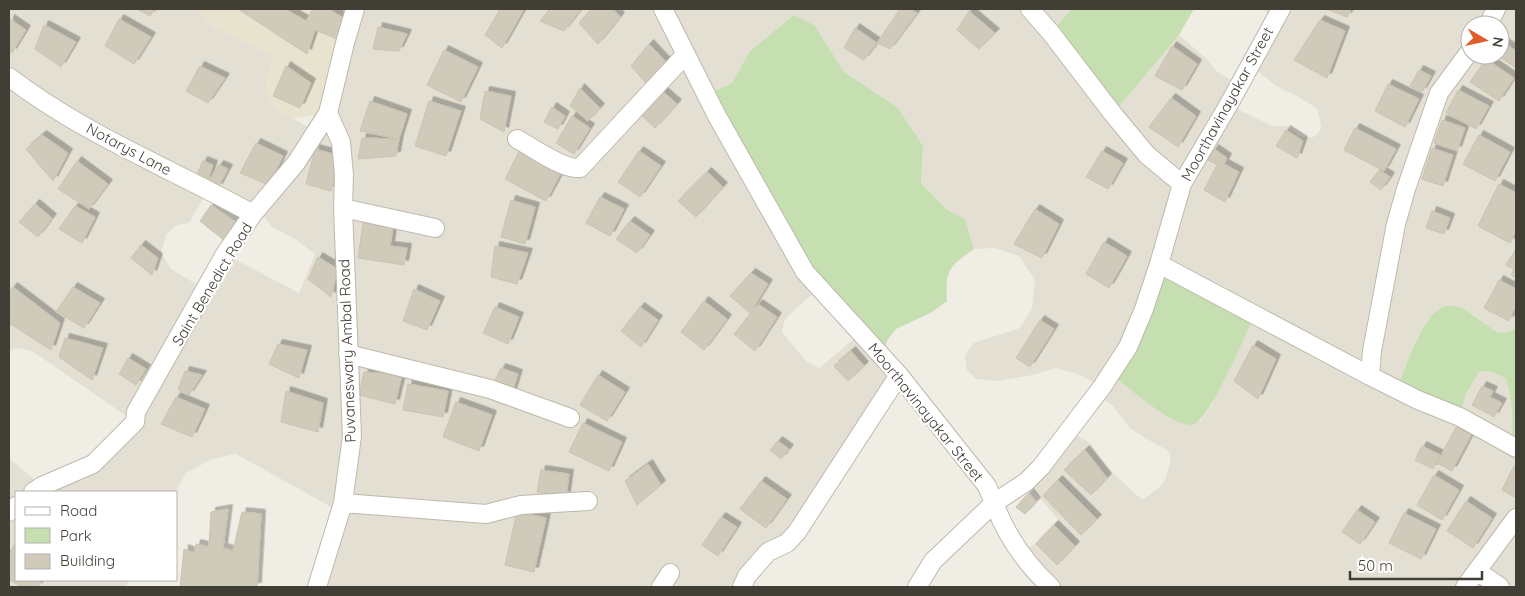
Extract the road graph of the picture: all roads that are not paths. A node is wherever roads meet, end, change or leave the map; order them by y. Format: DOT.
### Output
graph roads {
  1 [pos="355,9"];
  2 [pos="663,9"];
  3 [pos="1030,9"];
  4 [pos="1281,9"];
  5 [pos="686,54"];
  6 [pos="1460,65"];
  7 [pos="9,77"];
  8 [pos="328,113"];
  9 [pos="517,138"];
  10 [pos="1182,184"];
  11 [pos="343,208"];
  12 [pos="253,214"];
  13 [pos="435,228"];
  14 [pos="1159,264"];
  15 [pos="348,354"];
  16 [pos="899,375"];
  17 [pos="1370,376"];
  18 [pos="570,418"];
  19 [pos="1516,448"];
  20 [pos="34,491"];
  21 [pos="588,501"];
  22 [pos="343,502"];
  23 [pos="994,503"];
  24 [pos="1516,518"];
  25 [pos="1477,570"];
  26 [pos="317,587"];
  27 [pos="742,587"];
  28 [pos="917,587"];
  29 [pos="1051,587"];
  30 [pos="1465,587"];
  31 [pos="1500,587"];
  1 -- 8 [label="street, Saint Benedict Road"];
  2 -- 5 [label="street, Moorthavinayakar Street"];
  3 -- 10 [label="street"];
  4 -- 10 [label="street, Moorthavinayakar Street"];
  5 -- 9 [label="street"];
  5 -- 16 [label="street, Moorthavinayakar Street"];
  6 -- 17 [label="street"];
  7 -- 12 [label="street, Notarys Lane"];
  8 -- 11 [label="street, Puvaneswary Ambal Road"];
  8 -- 12 [label="street, Saint Benedict Road"];
  10 -- 14 [label="street, Moorthavinayakar Street"];
  11 -- 13 [label="street"];
  11 -- 15 [label="street, Puvaneswary Ambal Road"];
  12 -- 20 [label="street, Saint Benedict Road"];
  14 -- 17 [label="street"];
  14 -- 23 [label="street, Moorthavinayakar Street"];
  15 -- 18 [label="street"];
  15 -- 22 [label="street, Puvaneswary Ambal Road"];
  16 -- 23 [label="street, Moorthavinayakar Street"];
  16 -- 27 [label="street"];
  17 -- 19 [label="street"];
  21 -- 22 [label="street"];
  22 -- 26 [label="street, Puvaneswary Ambal Road"];
  23 -- 28 [label="street"];
  23 -- 29 [label="street"];
  24 -- 25 [label="street"];
  25 -- 30 [label="street"];
  25 -- 31 [label="street"];
}
